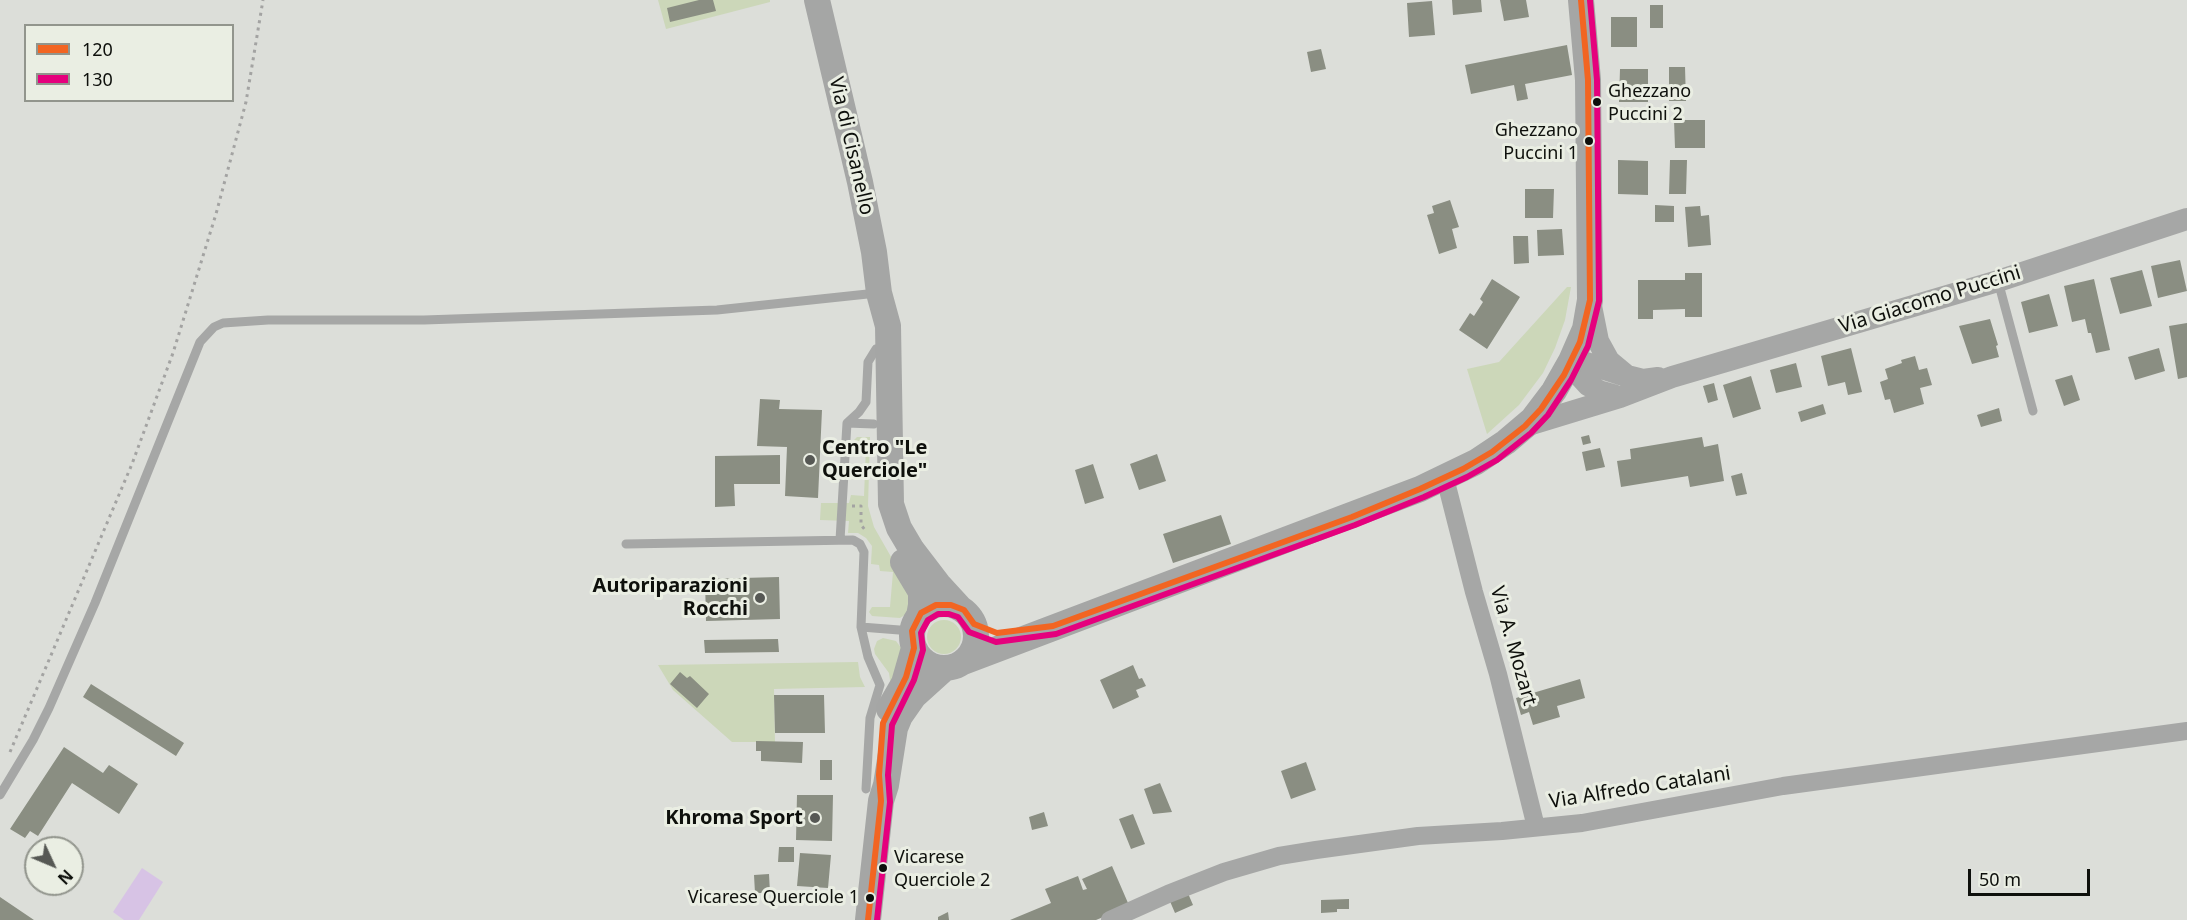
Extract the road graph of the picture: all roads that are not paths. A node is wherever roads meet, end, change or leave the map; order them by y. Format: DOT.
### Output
graph roads {
  1 [pos="817,0"];
  2 [pos="1581,0"];
  3 [pos="2187,219"];
  4 [pos="1998,281"];
  5 [pos="879,293"];
  6 [pos="1590,300"];
  7 [pos="876,349"];
  8 [pos="1571,361"];
  9 [pos="1624,387"];
  10 [pos="2033,411"];
  11 [pos="847,423"];
  12 [pos="1525,426"];
  13 [pos="881,430"];
  14 [pos="1445,478"];
  15 [pos="840,540"];
  16 [pos="626,544"];
  17 [pos="967,616"];
  18 [pos="1053,626"];
  19 [pos="861,627"];
  20 [pos="915,632"];
  21 [pos="954,665"];
  22 [pos="2187,731"];
  23 [pos="0,795"];
  24 [pos="873,795"];
  25 [pos="1536,827"];
  26 [pos="868,920"];
  27 [pos="1110,920"];
  1 -- 5 [label="main road, Via di Cisanello"];
  2 -- 6 [label="main road"];
  3 -- 4 [label="street, Via Giacomo Puccini"];
  4 -- 9 [label="street, Via Giacomo Puccini"];
  4 -- 10 [label="lane"];
  5 -- 7 [label="main road, Via di Cisanello"];
  5 -- 13 [label="main road, Via di Cisanello"];
  5 -- 23 [label="lane"];
  6 -- 8 [label="main road"];
  6 -- 9 [label="street"];
  7 -- 11 [label="lane"];
  7 -- 13 [label="main road, Via di Cisanello"];
  8 -- 9 [label="street, Via Giacomo Puccini"];
  8 -- 12 [label="main road"];
  9 -- 12 [label="street, Via Giacomo Puccini"];
  11 -- 13 [label="lane"];
  11 -- 15 [label="lane"];
  12 -- 14 [label="main road"];
  13 -- 17 [label="main road, Via di Cisanello"];
  13 -- 20 [label="main road, Via di Cisanello"];
  14 -- 18 [label="main road"];
  14 -- 25 [label="street, Via A. Mozart"];
  15 -- 16 [label="lane"];
  15 -- 19 [label="lane"];
  17 -- 18 [label="main road"];
  17 -- 20 [label="main road"];
  17 -- 21 [label="main road"];
  18 -- 21 [label="main road"];
  19 -- 20 [label="lane"];
  19 -- 24 [label="lane"];
  20 -- 21 [label="main road"];
  20 -- 24 [label="main road, Via di Cisanello"];
  21 -- 24 [label="main road"];
  22 -- 25 [label="street, Via Alfredo Catalani"];
  24 -- 26 [label="main road"];
  25 -- 27 [label="street, Via Alfredo Catalani"];
}
